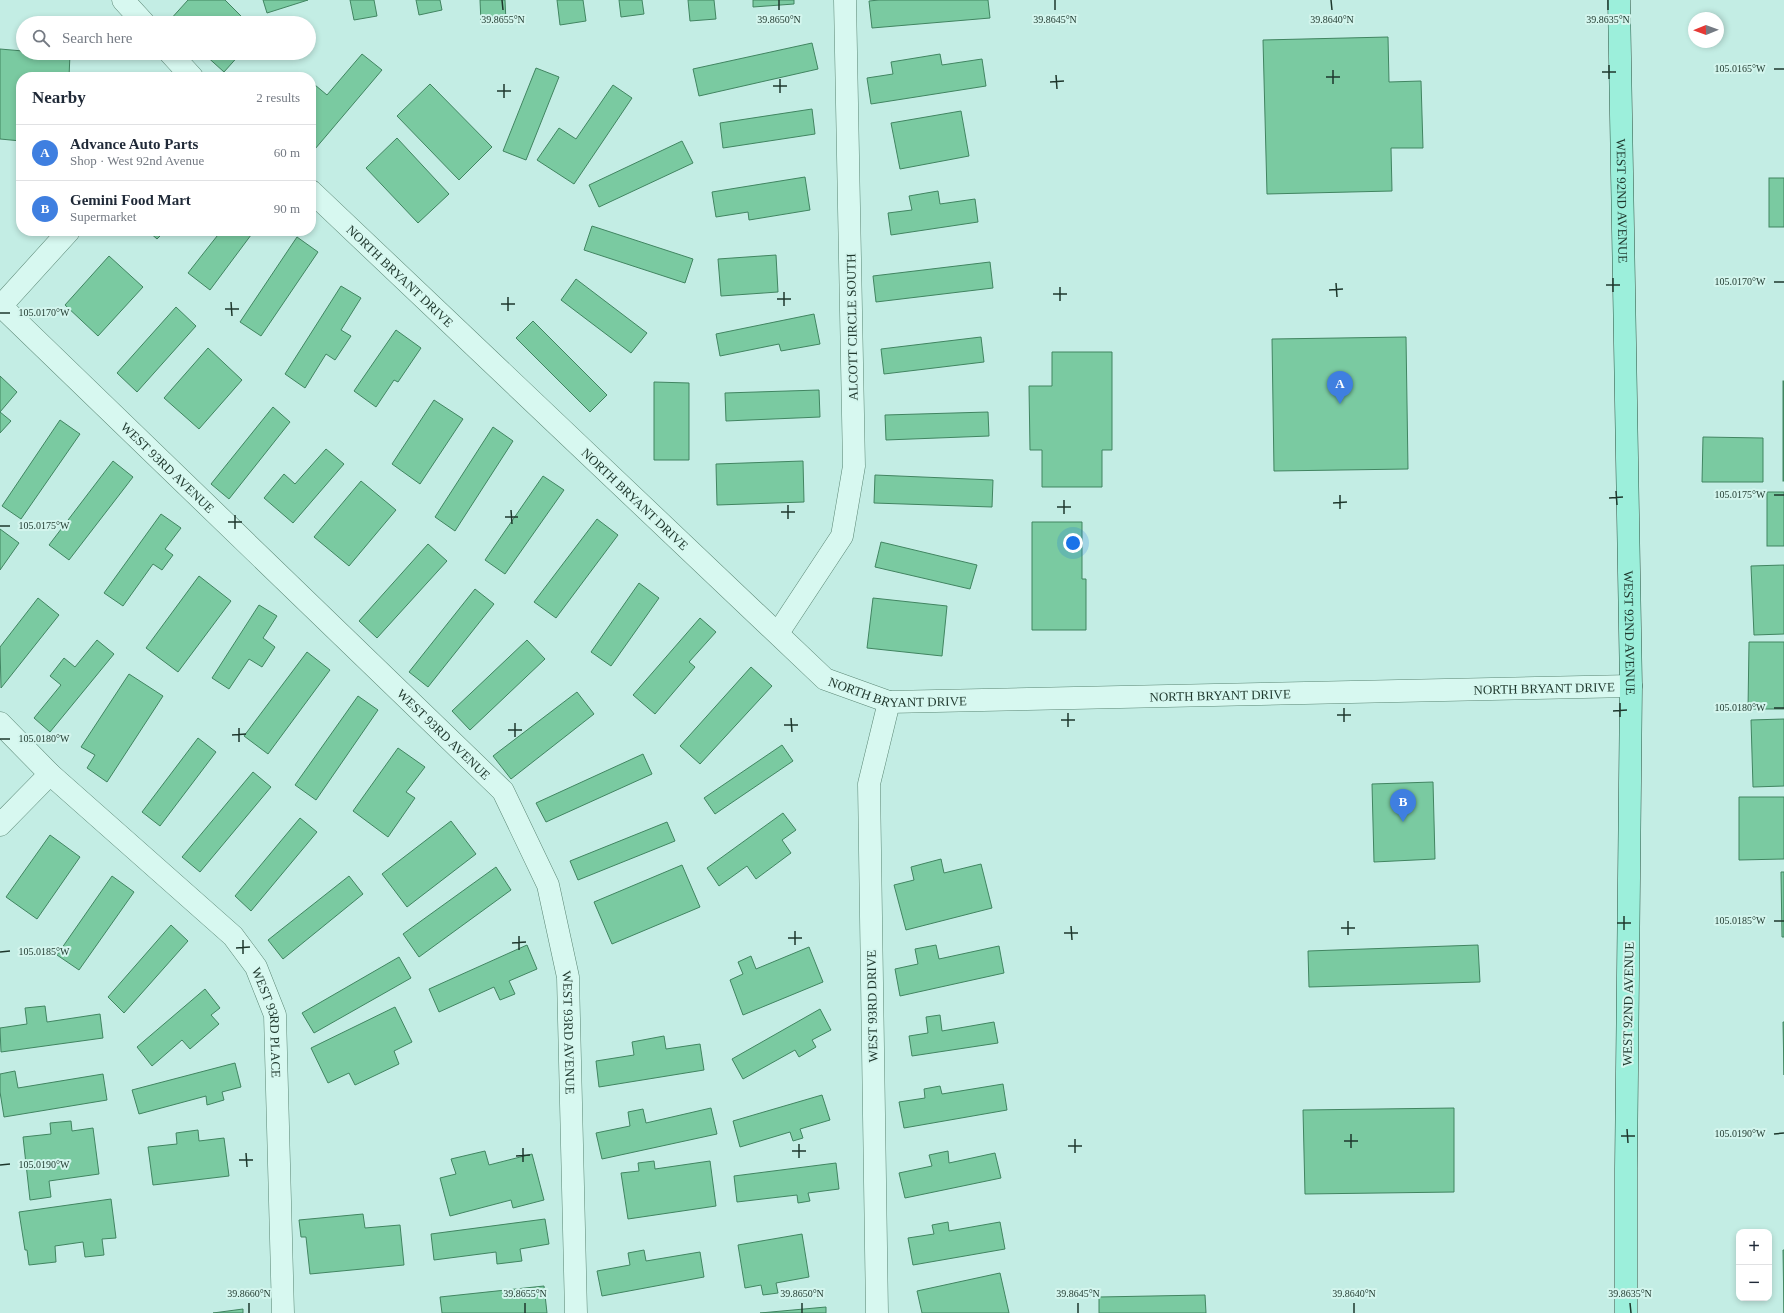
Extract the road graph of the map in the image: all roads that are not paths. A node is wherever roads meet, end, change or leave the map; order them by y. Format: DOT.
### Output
graph roads {
  1 [pos="123,0"];
  2 [pos="845,0"];
  3 [pos="1619,0"];
  4 [pos="138,16"];
  5 [pos="176,60"];
  6 [pos="187,72"];
  7 [pos="316,196"];
  8 [pos="64,236"];
  9 [pos="0,307"];
  10 [pos="778,633"];
  11 [pos="1631,686"];
  12 [pos="889,702"];
  13 [pos="0,723"];
  14 [pos="50,774"];
  15 [pos="0,825"];
  16 [pos="282,1313"];
  17 [pos="576,1313"];
  18 [pos="877,1313"];
  19 [pos="1626,1313"];
  1 -- 4 [label="street"];
  2 -- 10 [label="street, ALCOTT CIRCLE SOUTH"];
  3 -- 11 [label="main road, WEST 92ND AVENUE"];
  5 -- 6 [label="street"];
  7 -- 10 [label="street, NORTH BRYANT DRIVE"];
  8 -- 9 [label="street"];
  9 -- 17 [label="street, WEST 93RD AVENUE"];
  10 -- 12 [label="street, NORTH BRYANT DRIVE"];
  11 -- 12 [label="street, NORTH BRYANT DRIVE"];
  11 -- 19 [label="main road, WEST 92ND AVENUE"];
  12 -- 18 [label="street, WEST 93RD DRIVE"];
  13 -- 14 [label="street, WEST 93RD PLACE"];
  14 -- 15 [label="street"];
  14 -- 16 [label="street, WEST 93RD PLACE"];
}
